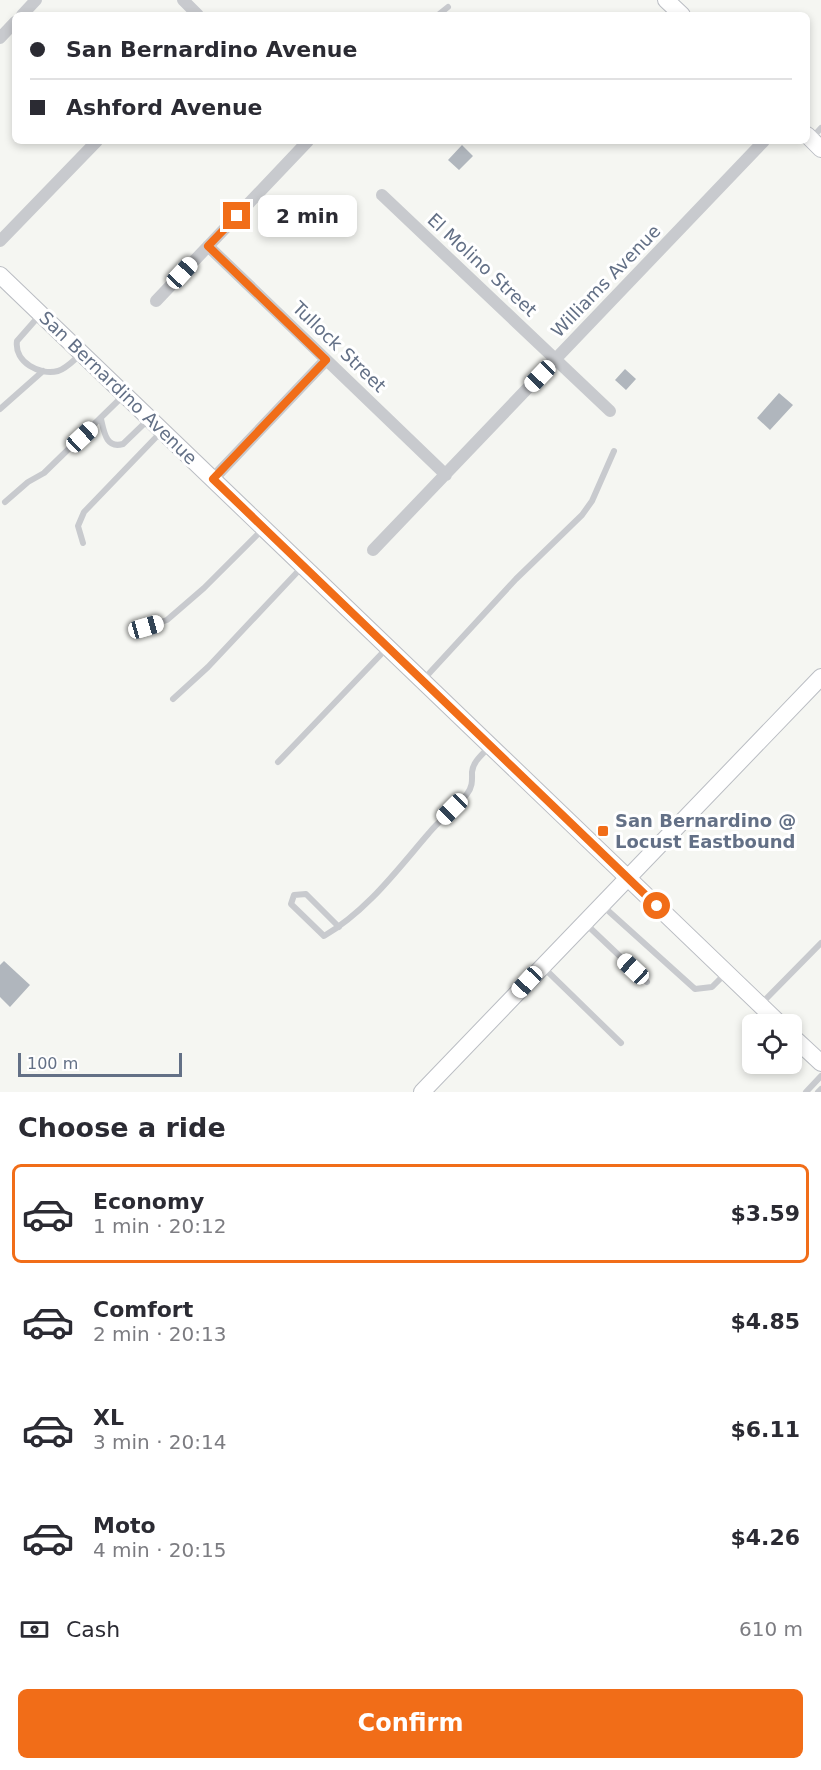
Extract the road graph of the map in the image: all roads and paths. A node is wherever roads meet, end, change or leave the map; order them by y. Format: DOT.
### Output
graph roads {
  1 [pos="36,0"];
  2 [pos="183,0"];
  3 [pos="666,0"];
  4 [pos="448,7"];
  5 [pos="25,12"];
  6 [pos="195,12"];
  7 [pos="442,12"];
  8 [pos="679,12"];
  9 [pos="12,25"];
  10 [pos="0,38"];
  11 [pos="94,144"];
  12 [pos="305,144"];
  13 [pos="762,144"];
  14 [pos="382,195"];
  15 [pos="0,241"];
  16 [pos="208,246"];
  17 [pos="0,275"];
  18 [pos="156,301"];
  19 [pos="41,314"];
  20 [pos="82,353"];
  21 [pos="556,359"];
  22 [pos="326,360"];
  23 [pos="43,371"];
  24 [pos="125,394"];
  25 [pos="0,409"];
  26 [pos="610,411"];
  27 [pos="150,418"];
  28 [pos="101,419"];
  29 [pos="162,430"];
  30 [pos="614,451"];
  31 [pos="446,475"];
  32 [pos="213,479"];
  33 [pos="5,502"];
  34 [pos="264,528"];
  35 [pos="83,543"];
  36 [pos="373,550"];
  37 [pos="304,566"];
  38 [pos="137,625"];
  39 [pos="388,647"];
  40 [pos="821,677"];
  41 [pos="423,680"];
  42 [pos="172,699"];
  43 [pos="491,746"];
  44 [pos="278,762"];
  45 [pos="628,876"];
  46 [pos="601,904"];
  47 [pos="584,922"];
  48 [pos="339,927"];
  49 [pos="821,943"];
  50 [pos="542,966"];
  51 [pos="726,974"];
  52 [pos="647,982"];
  53 [pos="760,1006"];
  54 [pos="769,1014"];
  55 [pos="621,1043"];
  56 [pos="802,1046"];
  57 [pos="821,1064"];
  58 [pos="821,1076"];
  59 [pos="422,1092"];
  60 [pos="806,1092"];
  1 -- 5 [label="street"];
  2 -- 6 [label="street"];
  3 -- 8 [label="main road"];
  4 -- 7 [label="lane"];
  9 -- 10 [label="street"];
  11 -- 15 [label="street"];
  12 -- 16 [label="street"];
  13 -- 21 [label="street, Williams Avenue"];
  14 -- 21 [label="street, El Molino Street"];
  16 -- 18 [label="street"];
  16 -- 22 [label="street, Tullock Street"];
  17 -- 19 [label="main road, San Bernardino Avenue"];
  19 -- 20 [label="main road, San Bernardino Avenue"];
  19 -- 23 [label="lane"];
  20 -- 23 [label="lane"];
  20 -- 24 [label="main road, San Bernardino Avenue"];
  21 -- 26 [label="street, El Molino Street"];
  21 -- 31 [label="street, Williams Avenue"];
  22 -- 31 [label="street, Tullock Street"];
  22 -- 32 [label="street"];
  23 -- 25 [label="lane"];
  24 -- 27 [label="main road, San Bernardino Avenue"];
  24 -- 28 [label="lane"];
  27 -- 28 [label="lane"];
  27 -- 29 [label="main road, San Bernardino Avenue"];
  28 -- 33 [label="lane"];
  29 -- 32 [label="main road, San Bernardino Avenue"];
  29 -- 35 [label="lane"];
  30 -- 41 [label="lane"];
  31 -- 36 [label="street, Williams Avenue"];
  32 -- 34 [label="main road, San Bernardino Avenue"];
  34 -- 37 [label="main road, San Bernardino Avenue"];
  34 -- 38 [label="lane"];
  37 -- 39 [label="main road, San Bernardino Avenue"];
  37 -- 42 [label="lane"];
  39 -- 41 [label="main road, San Bernardino Avenue"];
  39 -- 44 [label="lane"];
  40 -- 45 [label="main road"];
  41 -- 43 [label="main road, San Bernardino Avenue"];
  43 -- 45 [label="main road, San Bernardino Avenue"];
  43 -- 48 [label="lane"];
  45 -- 46 [label="main road"];
  45 -- 51 [label="main road, San Bernardino Avenue"];
  46 -- 47 [label="main road"];
  46 -- 51 [label="lane"];
  47 -- 50 [label="main road"];
  47 -- 52 [label="lane"];
  48 -- 48 [label="lane"];
  49 -- 53 [label="lane"];
  50 -- 55 [label="lane"];
  50 -- 59 [label="main road"];
  51 -- 53 [label="main road, San Bernardino Avenue"];
  53 -- 54 [label="main road, San Bernardino Avenue"];
  56 -- 57 [label="main road"];
  58 -- 60 [label="lane"];
}
